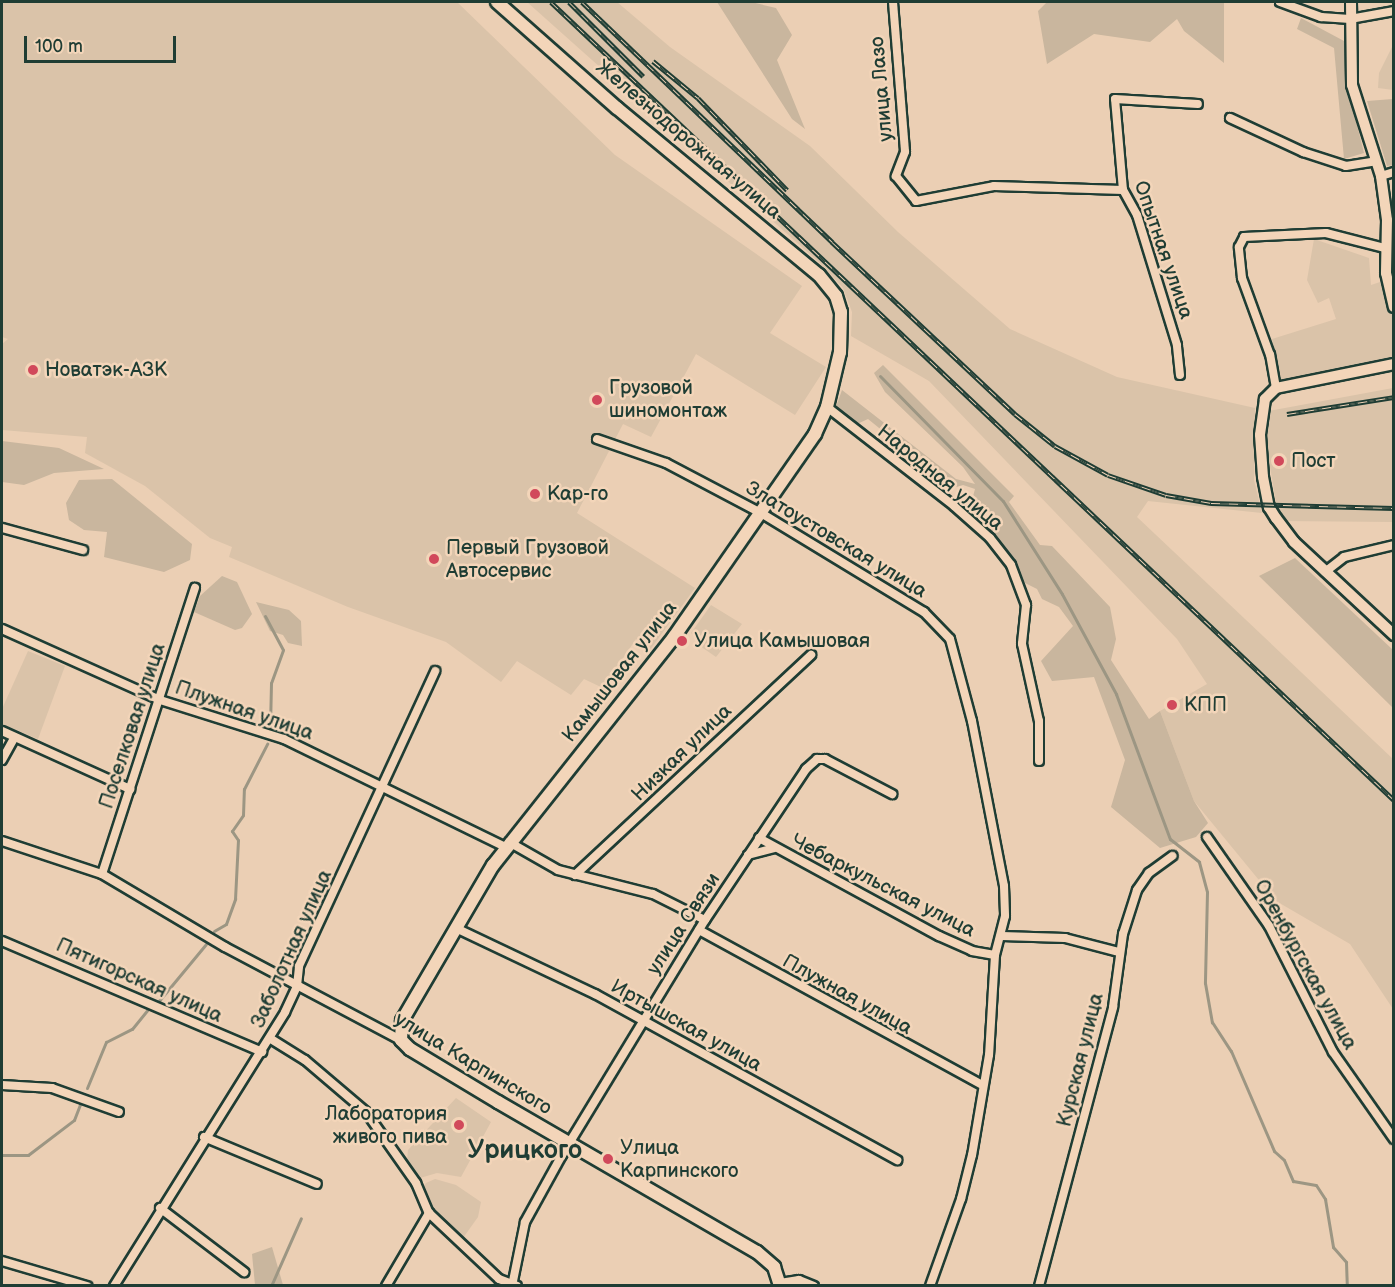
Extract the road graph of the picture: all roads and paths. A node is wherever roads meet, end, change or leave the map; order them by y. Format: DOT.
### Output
graph roads {
  1 [pos="498,2"];
  2 [pos="893,2"];
  3 [pos="1280,2"];
  4 [pos="1351,2"];
  5 [pos="1394,11"];
  6 [pos="1350,19"];
  7 [pos="1198,104"];
  8 [pos="1230,118"];
  9 [pos="1376,161"];
  10 [pos="1394,172"];
  11 [pos="1381,176"];
  12 [pos="1123,190"];
  13 [pos="1385,248"];
  14 [pos="1394,308"];
  15 [pos="842,316"];
  16 [pos="1394,364"];
  17 [pos="1180,375"];
  18 [pos="1276,388"];
  19 [pos="827,407"];
  20 [pos="597,439"];
  21 [pos="761,513"];
  22 [pos="2,528"];
  23 [pos="1394,545"];
  24 [pos="82,550"];
  25 [pos="1325,572"];
  26 [pos="195,588"];
  27 [pos="2,629"];
  28 [pos="1394,636"];
  29 [pos="811,655"];
  30 [pos="435,671"];
  31 [pos="160,700"];
  32 [pos="2,731"];
  33 [pos="15,738"];
  34 [pos="2,760"];
  35 [pos="1040,761"];
  36 [pos="381,784"];
  37 [pos="130,789"];
  38 [pos="892,794"];
  39 [pos="1207,837"];
  40 [pos="759,838"];
  41 [pos="2,841"];
  42 [pos="507,844"];
  43 [pos="774,848"];
  44 [pos="748,855"];
  45 [pos="1172,856"];
  46 [pos="102,874"];
  47 [pos="575,875"];
  48 [pos="705,920"];
  49 [pos="456,928"];
  50 [pos="699,930"];
  51 [pos="1002,936"];
  52 [pos="2,941"];
  53 [pos="1119,952"];
  54 [pos="995,955"];
  55 [pos="297,986"];
  56 [pos="643,1020"];
  57 [pos="271,1039"];
  58 [pos="401,1040"];
  59 [pos="262,1052"];
  60 [pos="982,1085"];
  61 [pos="2,1086"];
  62 [pos="119,1112"];
  63 [pos="204,1137"];
  64 [pos="1394,1139"];
  65 [pos="569,1143"];
  66 [pos="897,1160"];
  67 [pos="317,1184"];
  68 [pos="160,1208"];
  69 [pos="429,1213"];
  70 [pos="2,1261"];
  71 [pos="244,1272"];
  72 [pos="780,1284"];
  73 [pos="514,1285"];
  74 [pos="87,1286"];
  75 [pos="114,1286"];
  76 [pos="386,1286"];
  77 [pos="814,1286"];
  78 [pos="930,1286"];
  79 [pos="1039,1286"];
  1 -- 15 [label="main road, Железнодорожная улица"];
  2 -- 12 [label="street, улица Лазо"];
  3 -- 6 [label="street"];
  4 -- 6 [label="street"];
  5 -- 6 [label="street"];
  6 -- 9 [label="street"];
  7 -- 12 [label="street, Опытная улица"];
  8 -- 9 [label="street"];
  9 -- 11 [label="street"];
  10 -- 11 [label="street"];
  11 -- 13 [label="street"];
  12 -- 17 [label="street, Опытная улица"];
  13 -- 14 [label="street"];
  13 -- 18 [label="street"];
  15 -- 19 [label="main road, Камышовая улица"];
  16 -- 18 [label="street"];
  18 -- 25 [label="street"];
  19 -- 21 [label="main road, Камышовая улица"];
  19 -- 35 [label="street, Народная улица"];
  20 -- 21 [label="street, Златоустовская улица"];
  21 -- 42 [label="main road, Камышовая улица"];
  21 -- 51 [label="street, Златоустовская улица"];
  22 -- 24 [label="street"];
  23 -- 25 [label="street"];
  25 -- 28 [label="street"];
  26 -- 31 [label="street, Поселковая улица"];
  27 -- 31 [label="street, Плужная улица"];
  29 -- 47 [label="street, Низкая улица"];
  30 -- 36 [label="street, Заболотная улица"];
  31 -- 36 [label="street, Плужная улица"];
  31 -- 37 [label="street, Поселковая улица"];
  32 -- 33 [label="street"];
  33 -- 34 [label="street"];
  33 -- 37 [label="street"];
  36 -- 42 [label="street, Плужная улица"];
  36 -- 55 [label="street, Заболотная улица"];
  37 -- 46 [label="street, Поселковая улица"];
  38 -- 40 [label="street, улица Связи"];
  39 -- 64 [label="street, Оренбургская улица"];
  40 -- 43 [label="street, Чебаркульская улица"];
  40 -- 44 [label="street, улица Связи"];
  41 -- 46 [label="street, улица Карпинского"];
  42 -- 47 [label="street, Плужная улица"];
  42 -- 49 [label="main road, Камышовая улица"];
  43 -- 44 [label="street"];
  43 -- 54 [label="street, Чебаркульская улица"];
  44 -- 48 [label="street, улица Связи"];
  45 -- 53 [label="street, Курская улица"];
  46 -- 55 [label="street, улица Карпинского"];
  47 -- 48 [label="street, Плужная улица"];
  48 -- 50 [label="street, улица Связи"];
  49 -- 56 [label="street, Иртышская улица"];
  49 -- 58 [label="main road, Камышовая улица"];
  50 -- 56 [label="street, улица Связи"];
  50 -- 60 [label="street, Плужная улица"];
  51 -- 53 [label="street, Чебаркульская улица"];
  51 -- 54 [label="street, Златоустовская улица"];
  52 -- 59 [label="street, Пятигорская улица"];
  53 -- 79 [label="street, Курская улица"];
  54 -- 60 [label="street, Златоустовская улица"];
  55 -- 57 [label="street, Заболотная улица"];
  55 -- 58 [label="street, улица Карпинского"];
  56 -- 65 [label="street, улица Связи"];
  56 -- 66 [label="street, Иртышская улица"];
  57 -- 59 [label="street, Заболотная улица"];
  57 -- 69 [label="street"];
  58 -- 65 [label="main road, улица Карпинского"];
  59 -- 63 [label="street, Заболотная улица"];
  60 -- 78 [label="street, Златоустовская улица"];
  61 -- 62 [label="street"];
  63 -- 67 [label="street"];
  63 -- 68 [label="street, Заболотная улица"];
  65 -- 72 [label="main road, улица Карпинского"];
  65 -- 73 [label="street, улица Связи"];
  68 -- 71 [label="street"];
  68 -- 75 [label="street, Заболотная улица"];
  69 -- 73 [label="street"];
  69 -- 76 [label="street"];
  70 -- 74 [label="street"];
  72 -- 77 [label="street, улица Карпинского"];
}
